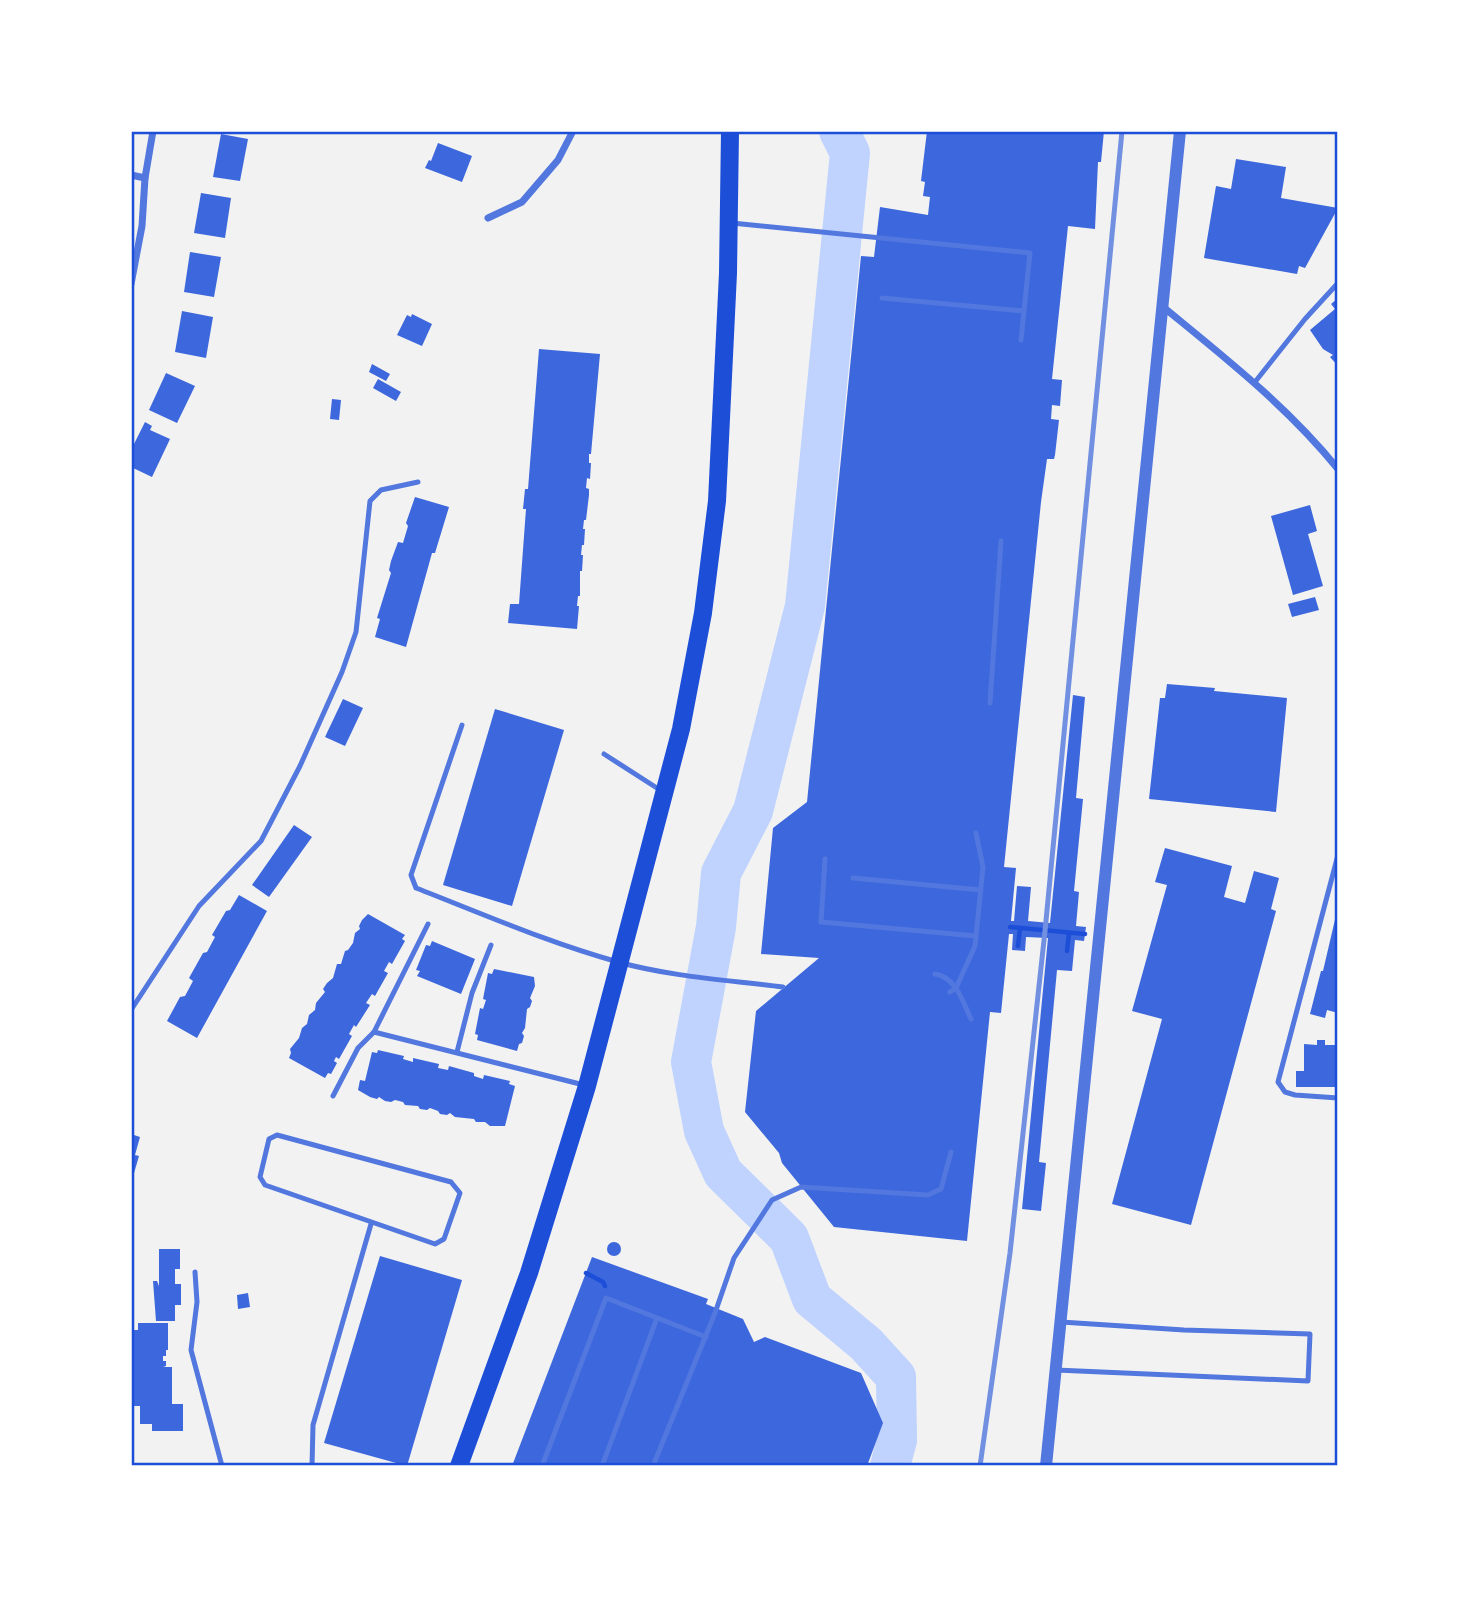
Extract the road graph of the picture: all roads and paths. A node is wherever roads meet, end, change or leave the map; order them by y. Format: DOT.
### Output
graph roads {
  1 [pos="153,131"];
  2 [pos="573,131"];
  3 [pos="730,131"];
  4 [pos="1180,131"];
  5 [pos="131,175"];
  6 [pos="145,178"];
  7 [pos="488,218"];
  8 [pos="730,222"];
  9 [pos="1338,283"];
  10 [pos="131,284"];
  11 [pos="882,298"];
  12 [pos="1161,305"];
  13 [pos="1024,311"];
  14 [pos="1021,340"];
  15 [pos="1255,382"];
  16 [pos="1338,469"];
  17 [pos="418,482"];
  18 [pos="1001,541"];
  19 [pos="990,703"];
  20 [pos="462,724"];
  21 [pos="604,754"];
  22 [pos="665,794"];
  23 [pos="976,833"];
  24 [pos="1338,855"];
  25 [pos="825,859"];
  26 [pos="853,878"];
  27 [pos="981,890"];
  28 [pos="428,924"];
  29 [pos="1010,927"];
  30 [pos="1020,928"];
  31 [pos="1069,933"];
  32 [pos="1085,934"];
  33 [pos="976,936"];
  34 [pos="491,945"];
  35 [pos="1018,946"];
  36 [pos="1067,951"];
  37 [pos="619,962"];
  38 [pos="934,974"];
  39 [pos="783,987"];
  40 [pos="956,988"];
  41 [pos="950,992"];
  42 [pos="131,1010"];
  43 [pos="971,1019"];
  44 [pos="374,1032"];
  45 [pos="457,1052"];
  46 [pos="587,1086"];
  47 [pos="333,1096"];
  48 [pos="1338,1098"];
  49 [pos="951,1152"];
  50 [pos="371,1223"];
  51 [pos="195,1272"];
  52 [pos="586,1273"];
  53 [pos="606,1298"];
  54 [pos="657,1318"];
  55 [pos="1061,1322"];
  56 [pos="705,1336"];
  57 [pos="1056,1370"];
  58 [pos="222,1466"];
  59 [pos="312,1466"];
  60 [pos="459,1466"];
  61 [pos="542,1466"];
  62 [pos="602,1466"];
  63 [pos="653,1466"];
  64 [pos="1046,1466"];
  1 -- 6 [label="street"];
  2 -- 7 [label="street"];
  3 -- 8 [label="main road"];
  4 -- 12 [label="street"];
  5 -- 6 [label="street"];
  6 -- 10 [label="street"];
  8 -- 13 [label="lane"];
  8 -- 22 [label="main road"];
  9 -- 15 [label="lane"];
  11 -- 13 [label="lane"];
  12 -- 15 [label="street"];
  12 -- 55 [label="street"];
  13 -- 14 [label="lane"];
  15 -- 16 [label="street"];
  17 -- 42 [label="lane"];
  18 -- 19 [label="lane"];
  20 -- 37 [label="lane"];
  21 -- 22 [label="lane"];
  22 -- 37 [label="main road"];
  23 -- 27 [label="lane"];
  24 -- 48 [label="lane"];
  25 -- 33 [label="lane"];
  26 -- 27 [label="lane"];
  27 -- 33 [label="lane"];
  28 -- 44 [label="lane"];
  29 -- 30 [label="path"];
  30 -- 31 [label="path"];
  30 -- 35 [label="path"];
  31 -- 32 [label="path"];
  31 -- 36 [label="path"];
  33 -- 40 [label="lane"];
  34 -- 45 [label="lane"];
  37 -- 39 [label="lane"];
  37 -- 46 [label="main road"];
  38 -- 40 [label="lane"];
  40 -- 41 [label="lane"];
  40 -- 43 [label="lane"];
  44 -- 45 [label="lane"];
  44 -- 47 [label="lane"];
  45 -- 46 [label="lane"];
  46 -- 60 [label="main road"];
  49 -- 56 [label="lane"];
  50 -- 50 [label="lane"];
  50 -- 59 [label="lane"];
  51 -- 58 [label="lane"];
  52 -- 53 [label="path"];
  53 -- 54 [label="lane"];
  53 -- 61 [label="lane"];
  54 -- 56 [label="lane"];
  54 -- 62 [label="lane"];
  55 -- 57 [label="street"];
  55 -- 57 [label="lane"];
  56 -- 63 [label="lane"];
  57 -- 64 [label="street"];
}
